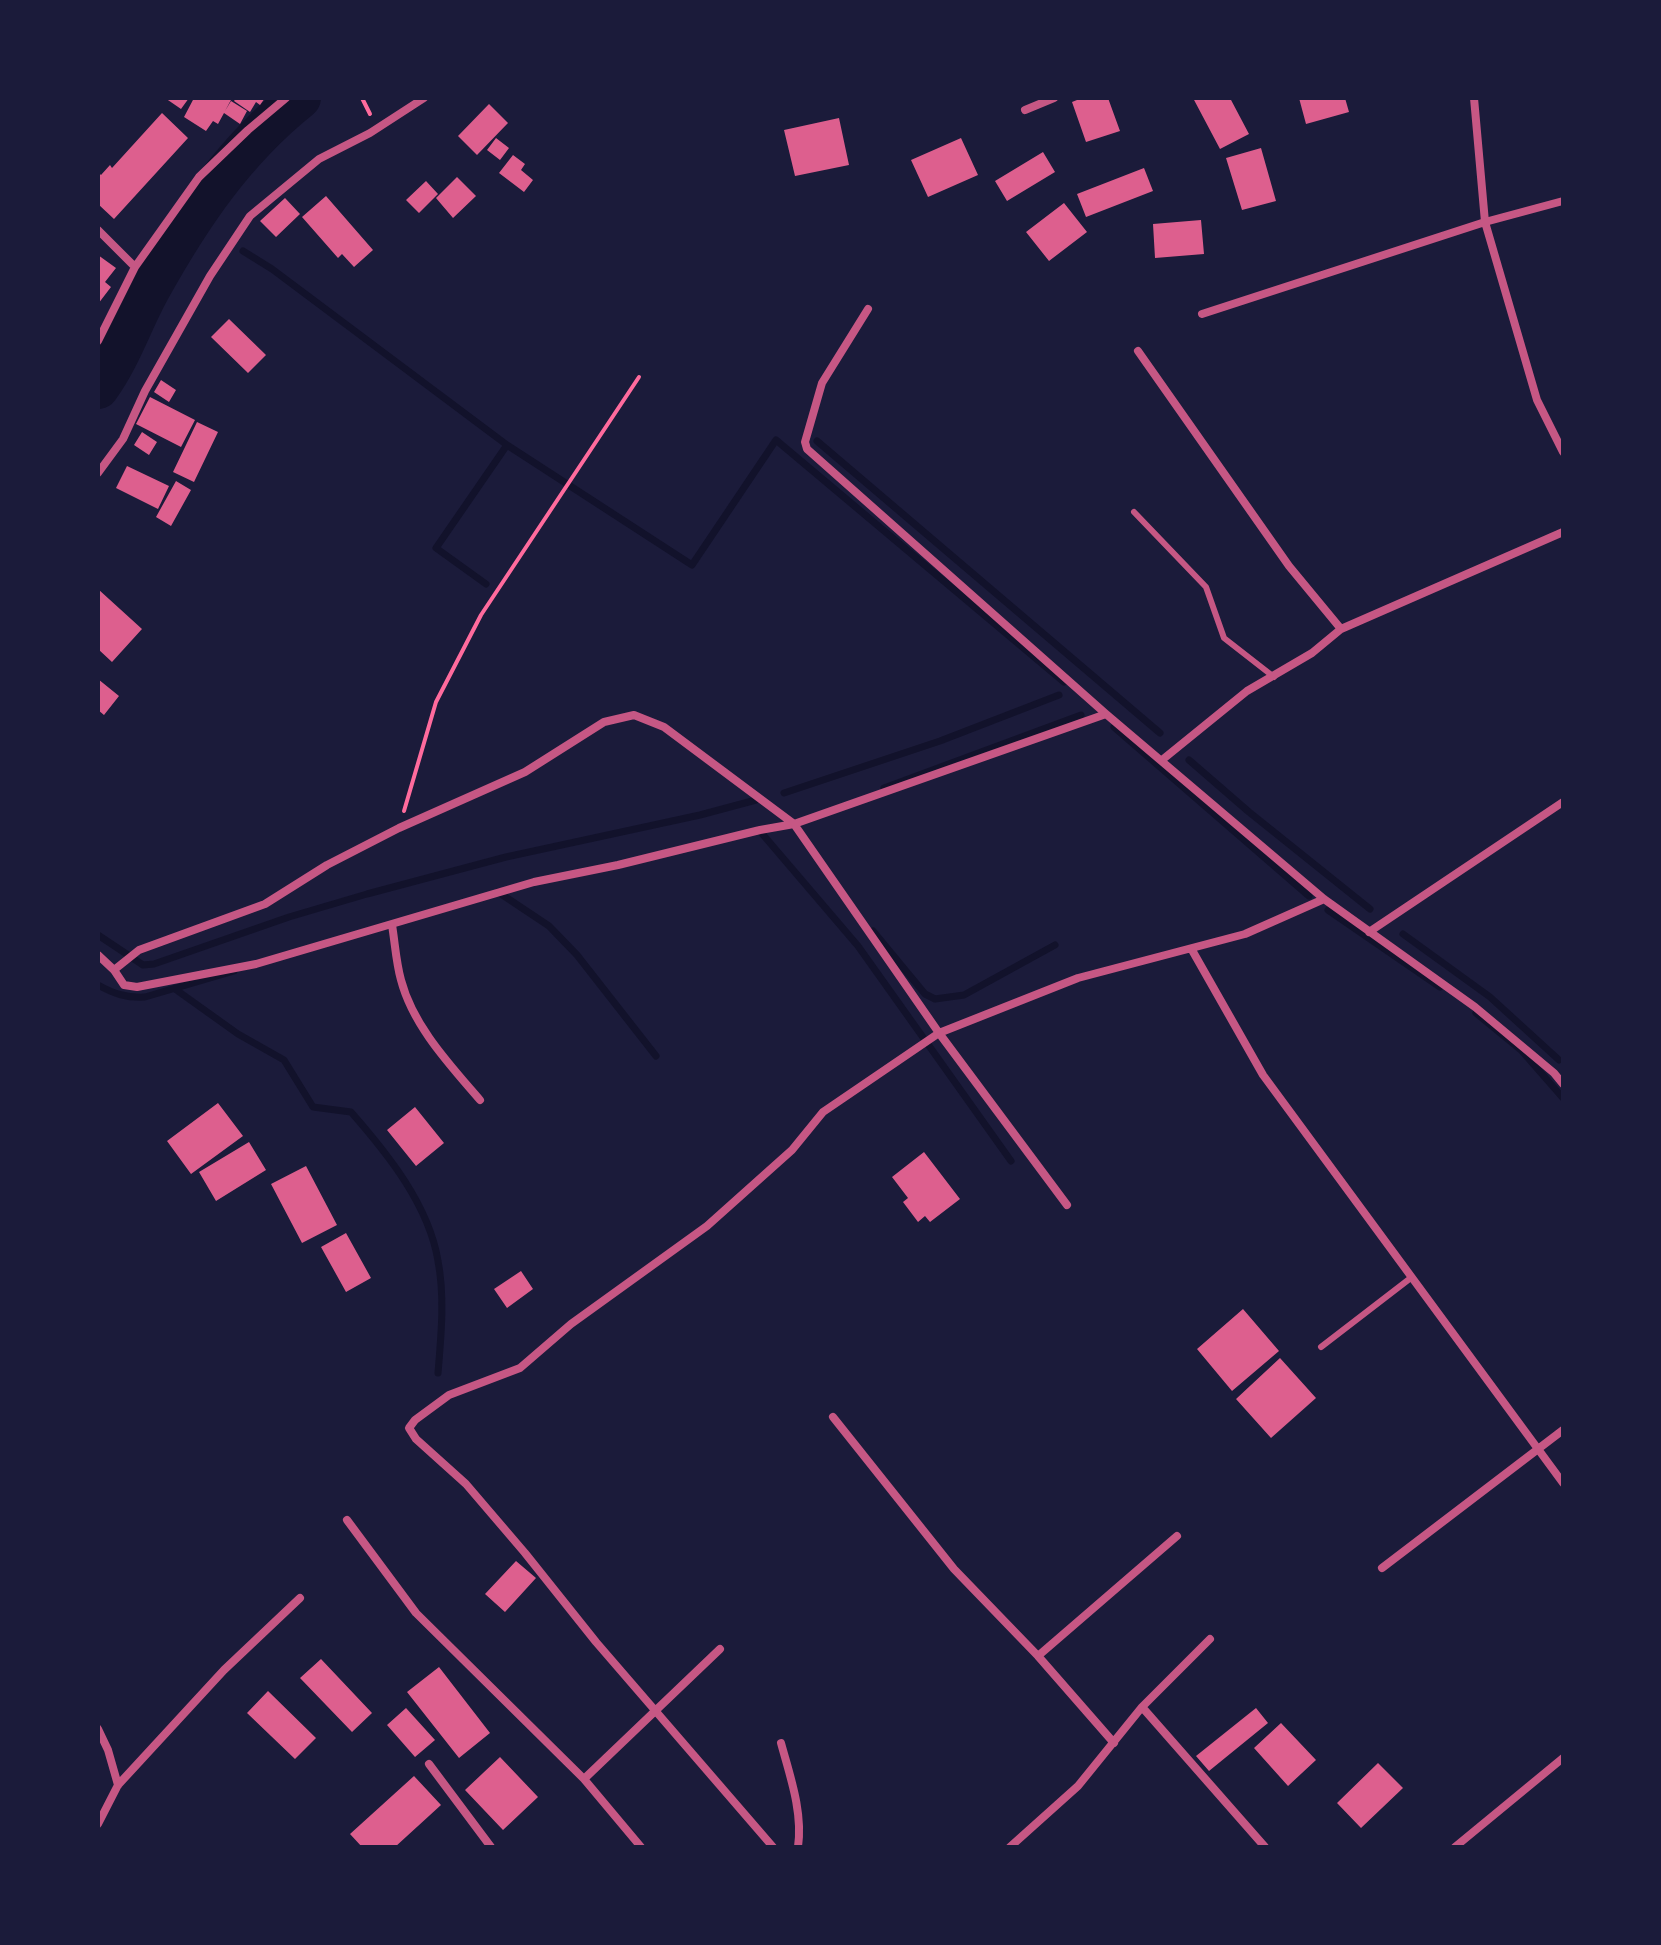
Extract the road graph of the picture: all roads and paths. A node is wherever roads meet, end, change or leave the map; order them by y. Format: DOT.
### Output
graph roads {
  1 [pos="286,98"];
  2 [pos="362,98"];
  3 [pos="424,98"];
  4 [pos="1054,98"];
  5 [pos="1474,98"];
  6 [pos="1025,110"];
  7 [pos="374,121"];
  8 [pos="1563,201"];
  9 [pos="1485,222"];
  10 [pos="98,230"];
  11 [pos="135,267"];
  12 [pos="868,309"];
  13 [pos="1202,314"];
  14 [pos="98,341"];
  15 [pos="1138,351"];
  16 [pos="639,377"];
  17 [pos="1563,452"];
  18 [pos="98,473"];
  19 [pos="1134,512"];
  20 [pos="1563,532"];
  21 [pos="1341,629"];
  22 [pos="1274,677"];
  23 [pos="1106,714"];
  24 [pos="1162,760"];
  25 [pos="1563,802"];
  26 [pos="794,824"];
  27 [pos="399,828"];
  28 [pos="1324,899"];
  29 [pos="392,925"];
  30 [pos="1369,932"];
  31 [pos="1192,950"];
  32 [pos="98,955"];
  33 [pos="114,970"];
  34 [pos="939,1033"];
  35 [pos="1559,1072"];
  36 [pos="1563,1084"];
  37 [pos="480,1100"];
  38 [pos="1067,1205"];
  39 [pos="1412,1277"];
  40 [pos="1321,1347"];
  41 [pos="833,1417"];
  42 [pos="1563,1430"];
  43 [pos="1539,1448"];
  44 [pos="1563,1483"];
  45 [pos="347,1520"];
  46 [pos="1177,1536"];
  47 [pos="1382,1568"];
  48 [pos="300,1598"];
  49 [pos="1210,1639"];
  50 [pos="720,1649"];
  51 [pos="1038,1656"];
  52 [pos="1142,1707"];
  53 [pos="655,1710"];
  54 [pos="98,1729"];
  55 [pos="781,1743"];
  56 [pos="1114,1743"];
  57 [pos="1563,1758"];
  58 [pos="429,1764"];
  59 [pos="584,1779"];
  60 [pos="118,1785"];
  61 [pos="98,1824"];
  62 [pos="491,1847"];
  63 [pos="641,1847"];
  64 [pos="773,1847"];
  65 [pos="798,1847"];
  66 [pos="1010,1847"];
  67 [pos="1265,1847"];
  68 [pos="1455,1847"];
  1 -- 11 [label="street"];
  2 -- 7 [label="path"];
  3 -- 18 [label="street"];
  4 -- 6 [label="street"];
  5 -- 9 [label="street"];
  8 -- 9 [label="street"];
  9 -- 13 [label="street"];
  9 -- 17 [label="street"];
  10 -- 11 [label="street"];
  11 -- 14 [label="street"];
  12 -- 23 [label="street"];
  15 -- 21 [label="street"];
  16 -- 27 [label="path"];
  19 -- 22 [label="lane"];
  20 -- 21 [label="street"];
  21 -- 22 [label="street"];
  22 -- 24 [label="street"];
  23 -- 24 [label="street"];
  23 -- 26 [label="street"];
  24 -- 28 [label="street"];
  25 -- 30 [label="street"];
  26 -- 27 [label="street"];
  26 -- 29 [label="street"];
  26 -- 34 [label="street"];
  27 -- 33 [label="street"];
  28 -- 30 [label="street"];
  28 -- 31 [label="street"];
  29 -- 33 [label="street"];
  29 -- 37 [label="street"];
  30 -- 35 [label="street"];
  31 -- 34 [label="street"];
  31 -- 39 [label="street"];
  32 -- 33 [label="street"];
  34 -- 38 [label="street"];
  34 -- 53 [label="street"];
  35 -- 36 [label="street"];
  39 -- 40 [label="lane"];
  39 -- 43 [label="street"];
  41 -- 51 [label="street"];
  42 -- 43 [label="street"];
  43 -- 44 [label="street"];
  43 -- 47 [label="street"];
  45 -- 59 [label="street"];
  46 -- 51 [label="street"];
  48 -- 60 [label="street"];
  49 -- 52 [label="street"];
  50 -- 53 [label="street"];
  51 -- 56 [label="street"];
  52 -- 56 [label="street"];
  52 -- 67 [label="street"];
  53 -- 59 [label="street"];
  53 -- 64 [label="street"];
  54 -- 60 [label="street"];
  55 -- 65 [label="street"];
  56 -- 66 [label="street"];
  57 -- 68 [label="street"];
  58 -- 62 [label="street"];
  59 -- 63 [label="street"];
  60 -- 61 [label="street"];
}
